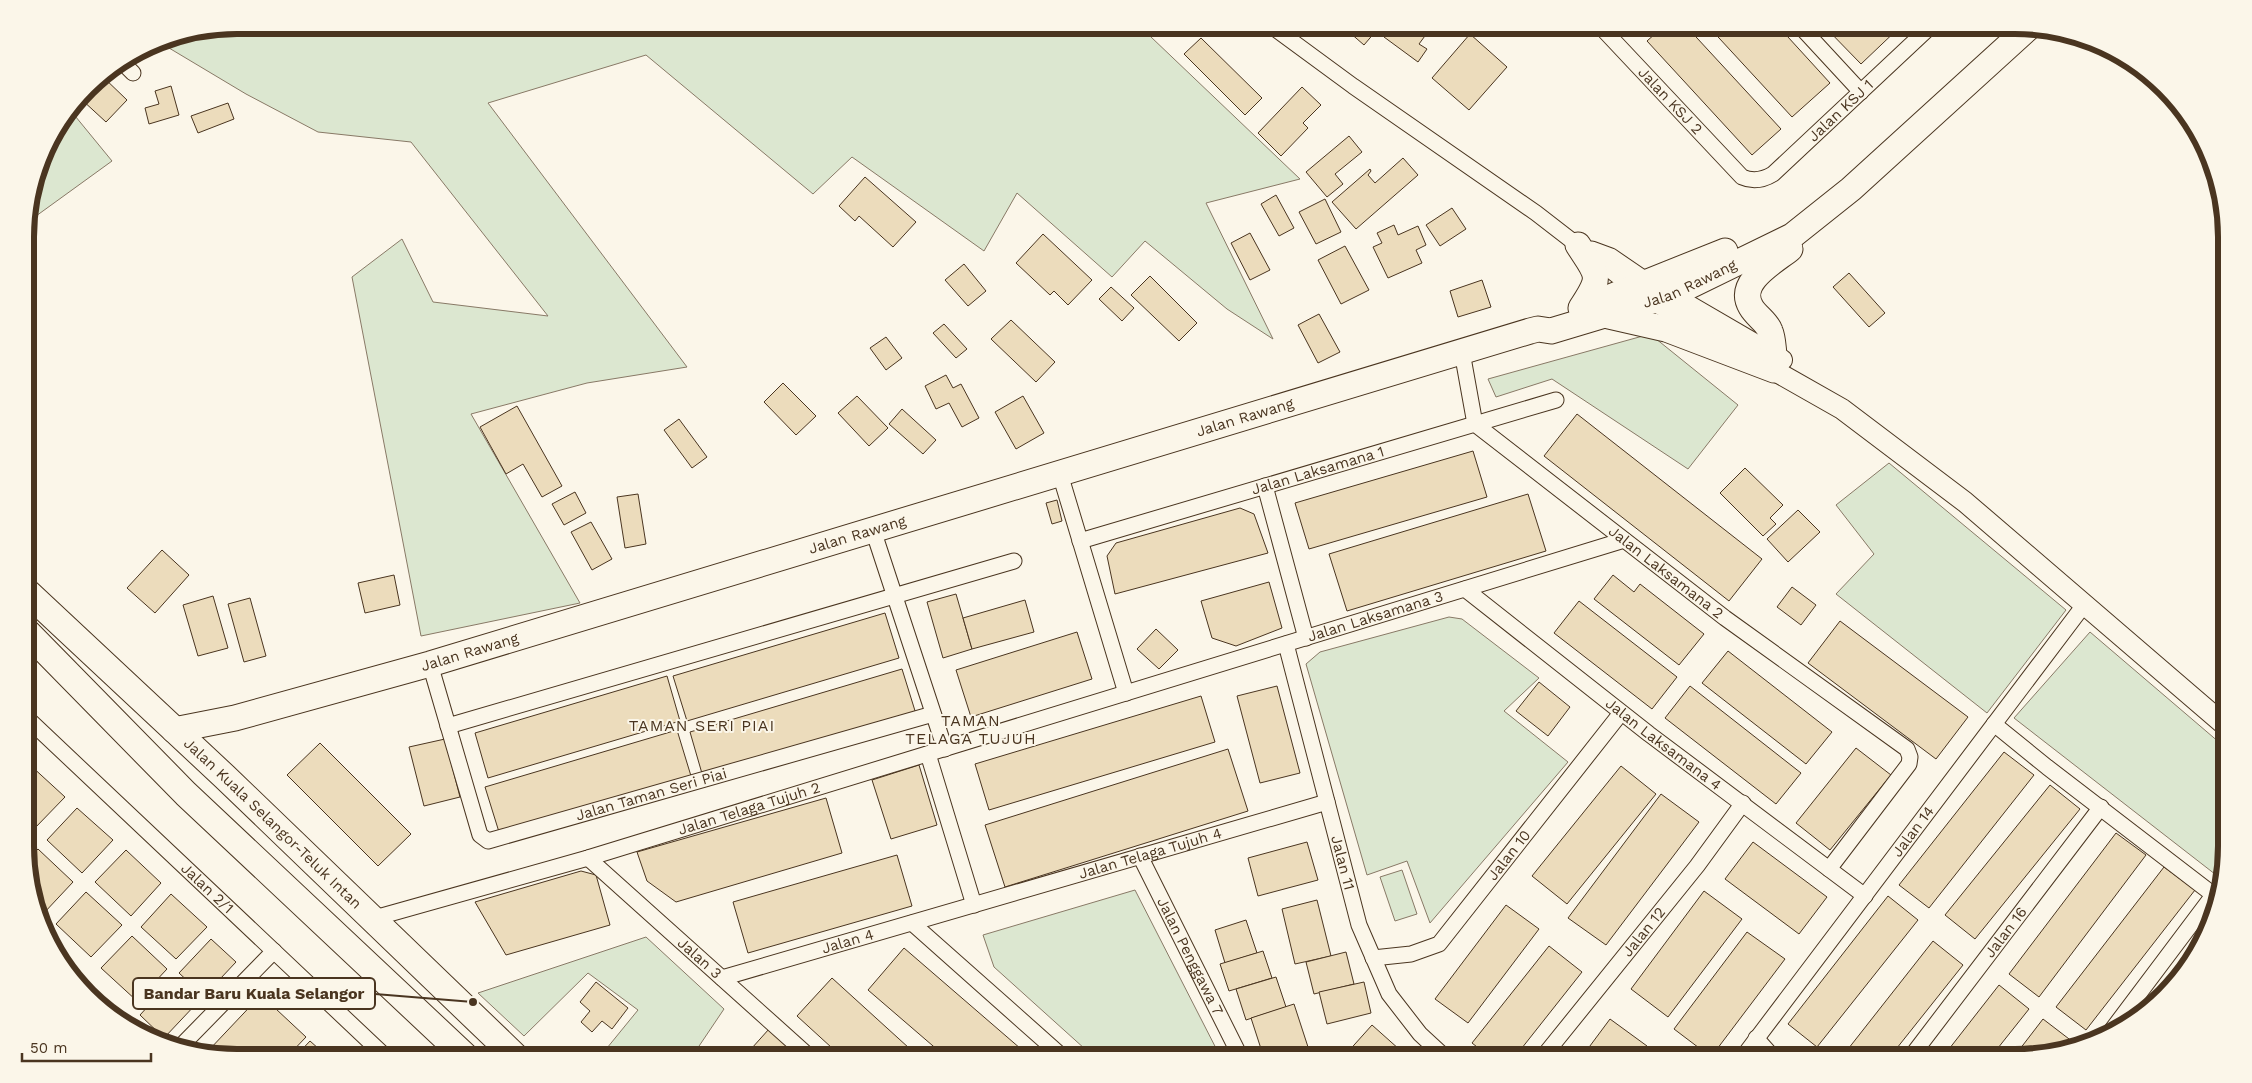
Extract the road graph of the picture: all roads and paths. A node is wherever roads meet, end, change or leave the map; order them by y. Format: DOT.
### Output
graph roads {
  1 [pos="1283,34"];
  2 [pos="1607,34"];
  3 [pos="1807,34"];
  4 [pos="1922,34"];
  5 [pos="2019,34"];
  6 [pos="1861,92"];
  7 [pos="1742,177"];
  8 [pos="1830,206"];
  9 [pos="1578,245"];
  10 [pos="1651,292"];
  11 [pos="1581,308"];
  12 [pos="1606,316"];
  13 [pos="1538,329"];
  14 [pos="1462,352"];
  15 [pos="1774,362"];
  16 [pos="1556,400"];
  17 [pos="1476,424"];
  18 [pos="1060,474"];
  19 [pos="1265,486"];
  20 [pos="873,530"];
  21 [pos="1624,540"];
  22 [pos="1080,541"];
  23 [pos="1014,561"];
  24 [pos="1465,589"];
  25 [pos="895,595"];
  26 [pos="34,599"];
  27 [pos="2084,605"];
  28 [pos="1306,638"];
  29 [pos="34,639"];
  30 [pos="1286,644"];
  31 [pos="430,664"];
  32 [pos="63,666"];
  33 [pos="1126,693"];
  34 [pos="1621,713"];
  35 [pos="933,714"];
  36 [pos="2218,719"];
  37 [pos="1994,724"];
  38 [pos="34,726"];
  39 [pos="448,726"];
  40 [pos="174,730"];
  41 [pos="945,749"];
  42 [pos="928,754"];
  43 [pos="1327,802"];
  44 [pos="1743,803"];
  45 [pos="2101,806"];
  46 [pos="1140,856"];
  47 [pos="588,858"];
  48 [pos="1829,869"];
  49 [pos="290,890"];
  50 [pos="2212,893"];
  51 [pos="1865,896"];
  52 [pos="2210,901"];
  53 [pos="974,904"];
  54 [pos="370,919"];
  55 [pos="912,922"];
  56 [pos="274,951"];
  57 [pos="1373,958"];
  58 [pos="722,978"];
  59 [pos="2119,1021"];
  60 [pos="1756,1038"];
  61 [pos="185,1042"];
  62 [pos="377,1049"];
  63 [pos="458,1049"];
  64 [pos="507,1049"];
  65 [pos="801,1049"];
  66 [pos="1054,1049"];
  67 [pos="1236,1049"];
  68 [pos="1436,1049"];
  69 [pos="1549,1049"];
  70 [pos="1748,1049"];
  71 [pos="1766,1049"];
  72 [pos="1917,1049"];
  1 -- 9 [label="street"];
  2 -- 7 [label="street, Jalan KSJ 2"];
  3 -- 6 [label="street"];
  4 -- 6 [label="street, Jalan KSJ 1"];
  5 -- 8 [label="main road, Jalan Rawang"];
  6 -- 7 [label="street, Jalan KSJ 1"];
  8 -- 10 [label="main road, Jalan Rawang"];
  8 -- 15 [label="main road"];
  9 -- 10 [label="street"];
  9 -- 11 [label="main road"];
  10 -- 11 [label="main road, Jalan Rawang"];
  10 -- 12 [label="main road, Jalan Rawang"];
  10 -- 15 [label="street"];
  11 -- 13 [label="main road, Jalan Rawang"];
  12 -- 13 [label="main road, Jalan Rawang"];
  12 -- 15 [label="main road"];
  13 -- 14 [label="main road, Jalan Rawang"];
  14 -- 17 [label="street"];
  14 -- 18 [label="main road, Jalan Rawang"];
  15 -- 27 [label="street"];
  16 -- 17 [label="street, Jalan Laksamana 1"];
  17 -- 19 [label="street, Jalan Laksamana 1"];
  17 -- 21 [label="street, Jalan Laksamana 2"];
  18 -- 20 [label="main road, Jalan Rawang"];
  18 -- 22 [label="street"];
  19 -- 22 [label="street, Jalan Laksamana 1"];
  19 -- 28 [label="street"];
  20 -- 25 [label="street"];
  20 -- 31 [label="main road, Jalan Rawang"];
  21 -- 24 [label="street, Jalan Laksamana 3"];
  21 -- 48 [label="street, Jalan Laksamana 2"];
  22 -- 33 [label="street"];
  23 -- 25 [label="street"];
  24 -- 28 [label="street, Jalan Laksamana 3"];
  24 -- 34 [label="street, Jalan Laksamana 4"];
  25 -- 35 [label="street"];
  25 -- 39 [label="street"];
  26 -- 40 [label="highway, Jalan Kuala Selangor-Teluk Intan"];
  27 -- 36 [label="street"];
  27 -- 37 [label="street, Jalan 14"];
  28 -- 30 [label="street, Jalan Laksamana 3"];
  29 -- 32 [label="highway"];
  30 -- 33 [label="street, Jalan Laksamana 3"];
  30 -- 43 [label="street, Jalan 11"];
  31 -- 39 [label="street, Jalan Taman Seri Piai"];
  31 -- 40 [label="main road, Jalan Rawang"];
  32 -- 40 [label="highway"];
  32 -- 49 [label="highway"];
  33 -- 41 [label="street, Jalan Telaga Tujuh 2"];
  34 -- 44 [label="street, Jalan Laksamana 4"];
  34 -- 57 [label="street, Jalan 10"];
  35 -- 39 [label="street, Jalan Taman Seri Piai"];
  35 -- 41 [label="street"];
  37 -- 45 [label="street"];
  37 -- 51 [label="street, Jalan 14"];
  38 -- 56 [label="street, Jalan 2/1"];
  40 -- 49 [label="highway"];
  40 -- 54 [label="highway, Jalan Kuala Selangor-Teluk Intan"];
  41 -- 42 [label="street, Jalan Telaga Tujuh 2"];
  42 -- 47 [label="street, Jalan Telaga Tujuh 2"];
  42 -- 53 [label="street"];
  43 -- 46 [label="street, Jalan Telaga Tujuh 4"];
  43 -- 57 [label="street, Jalan 11"];
  44 -- 48 [label="street, Jalan Laksamana 4"];
  44 -- 69 [label="street, Jalan 12"];
  45 -- 50 [label="street"];
  45 -- 72 [label="street, Jalan 16"];
  46 -- 53 [label="street, Jalan Telaga Tujuh 4"];
  46 -- 67 [label="street, Jalan Penggawa 7"];
  47 -- 54 [label="street, Jalan Telaga Tujuh 2"];
  47 -- 58 [label="street, Jalan 3"];
  48 -- 51 [label="street, Jalan Laksamana 4"];
  49 -- 63 [label="highway"];
  51 -- 60 [label="street, Jalan 14"];
  52 -- 59 [label="street"];
  53 -- 55 [label="street, Jalan 4"];
  54 -- 64 [label="highway, Jalan Kuala Selangor-Teluk Intan"];
  55 -- 58 [label="street, Jalan 4"];
  55 -- 66 [label="street"];
  56 -- 61 [label="street"];
  56 -- 62 [label="street, Jalan 2/1"];
  57 -- 68 [label="street, Jalan 11"];
  58 -- 65 [label="street, Jalan 3"];
  60 -- 70 [label="street, Jalan 14"];
  60 -- 71 [label="street"];
}
